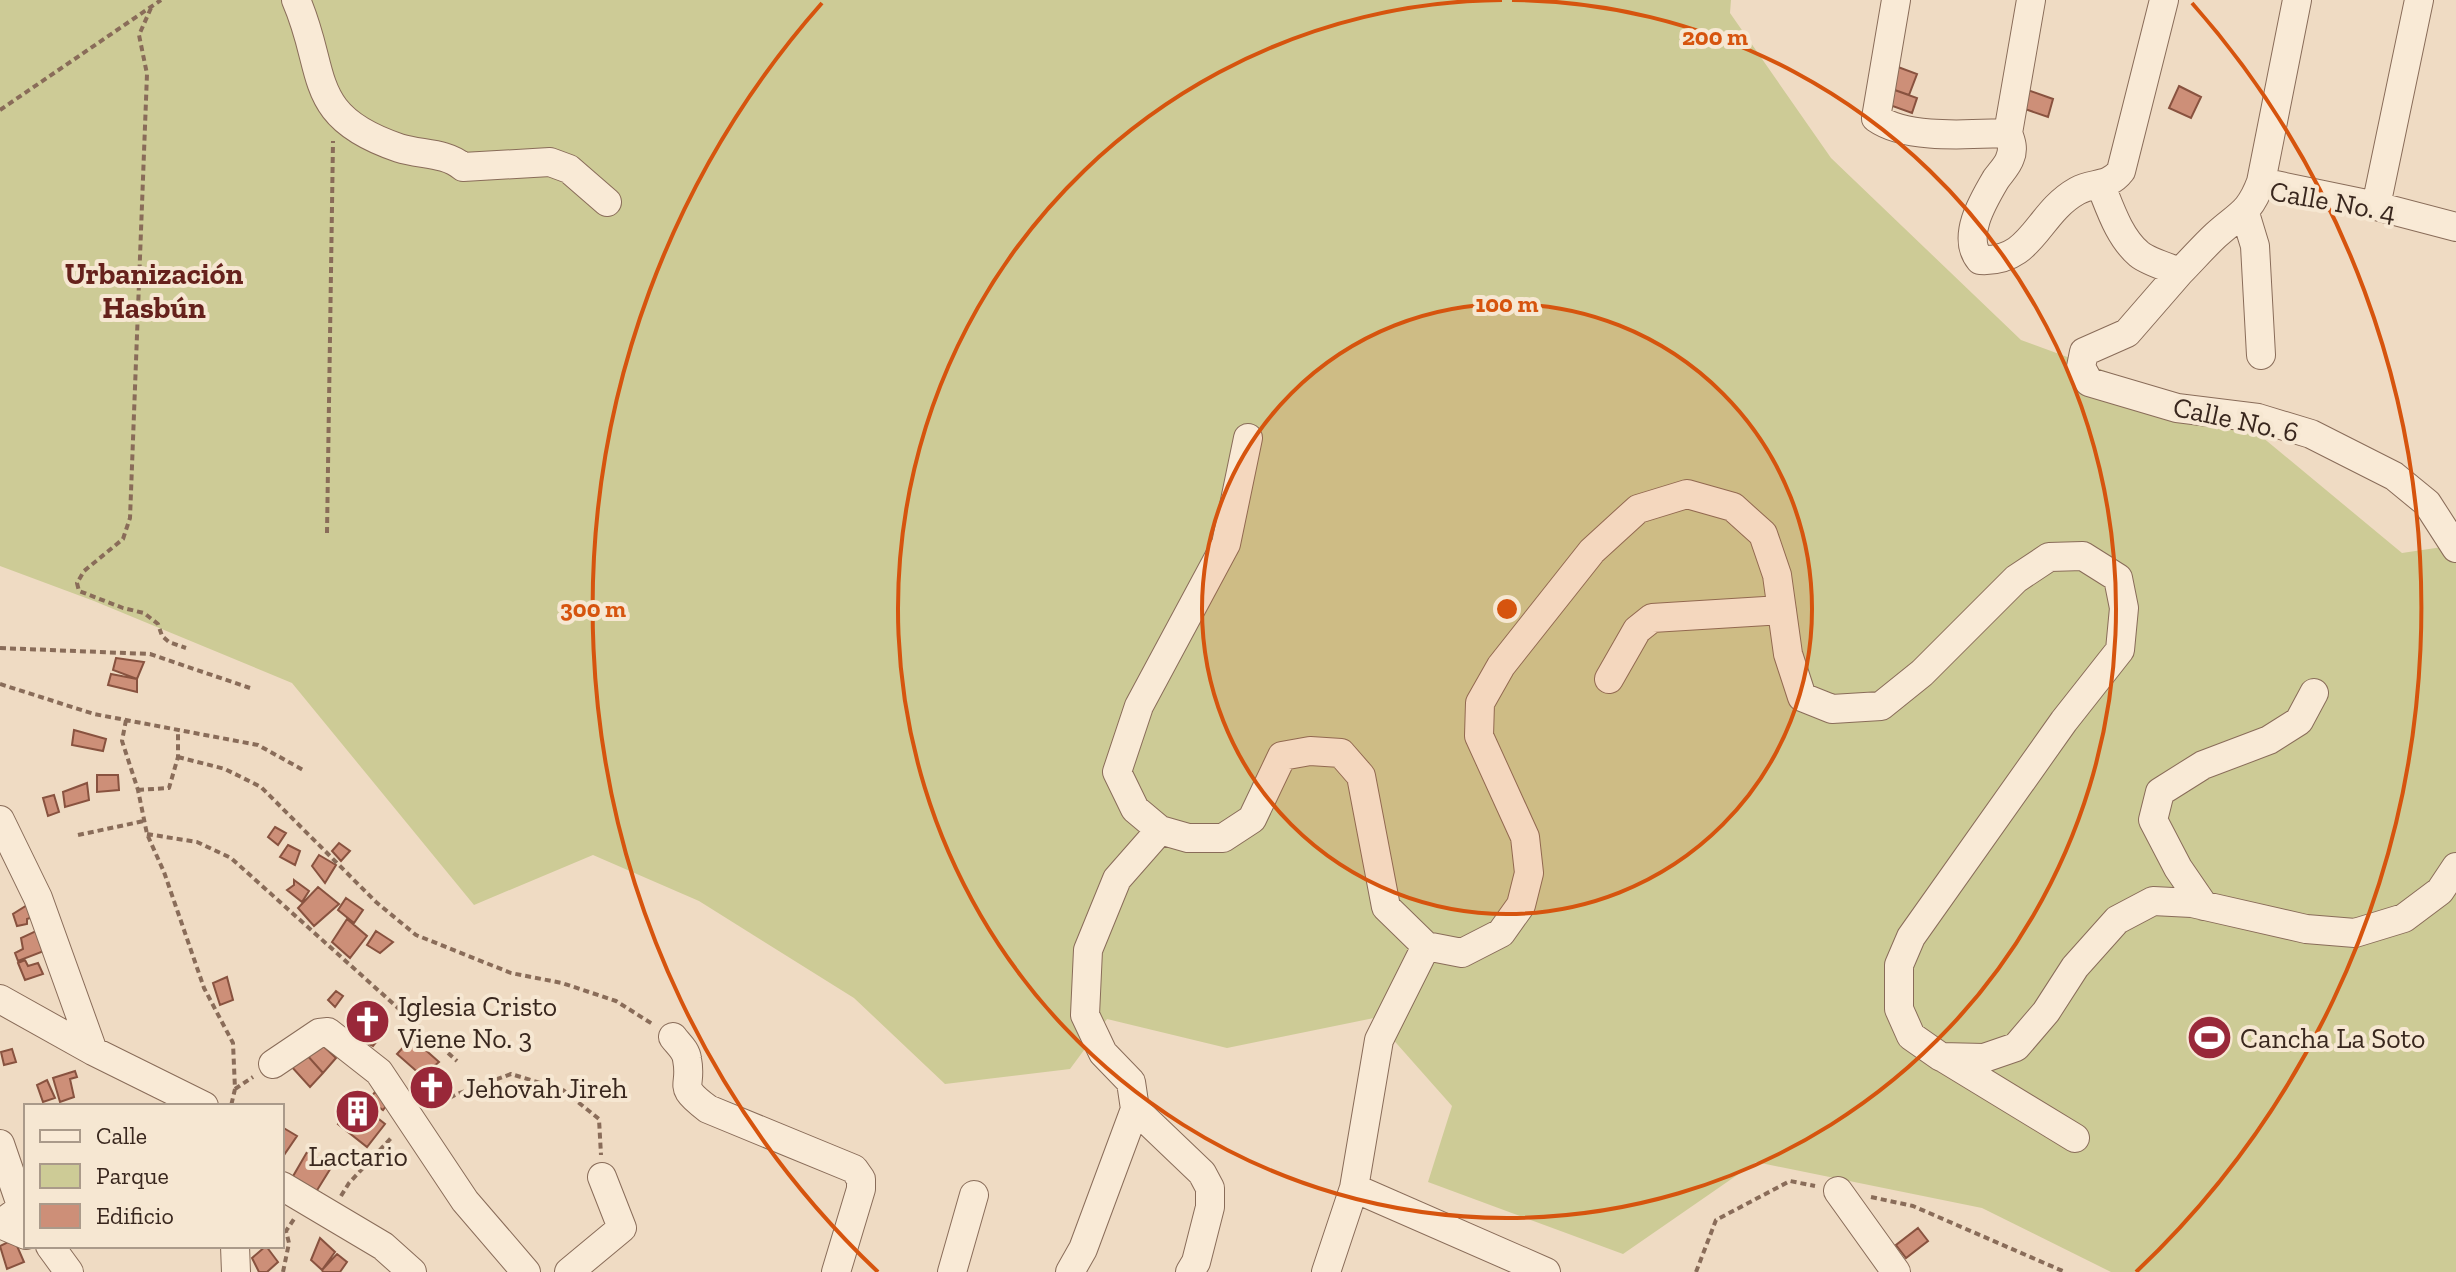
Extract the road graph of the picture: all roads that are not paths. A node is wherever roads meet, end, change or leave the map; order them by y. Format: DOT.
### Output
graph roads {
  1 [pos="296,0"];
  2 [pos="1896,0"];
  3 [pos="2031,0"];
  4 [pos="2164,0"];
  5 [pos="2297,0"];
  6 [pos="2419,0"];
  7 [pos="2008,133"];
  8 [pos="2111,178"];
  9 [pos="2261,182"];
  10 [pos="607,202"];
  11 [pos="2376,206"];
  12 [pos="2245,213"];
  13 [pos="2456,227"];
  14 [pos="2180,272"];
  15 [pos="2261,355"];
  16 [pos="2081,367"];
  17 [pos="1248,438"];
  18 [pos="2456,548"];
  19 [pos="1782,610"];
  20 [pos="1609,679"];
  21 [pos="2314,693"];
  22 [pos="0,820"];
  23 [pos="1160,830"];
  24 [pos="2456,867"];
  25 [pos="2204,906"];
  26 [pos="1426,946"];
  27 [pos="0,999"];
  28 [pos="673,1037"];
  29 [pos="93,1051"];
  30 [pos="1941,1057"];
  31 [pos="273,1064"];
  32 [pos="200,1104"];
  33 [pos="1135,1109"];
  34 [pos="2075,1138"];
  35 [pos="0,1144"];
  36 [pos="602,1177"];
  37 [pos="1354,1188"];
  38 [pos="1838,1191"];
  39 [pos="294,1194"];
  40 [pos="974,1195"];
  41 [pos="24,1213"];
  42 [pos="51,1248"];
  43 [pos="69,1272"];
  44 [pos="412,1272"];
  45 [pos="526,1272"];
  46 [pos="569,1272"];
  47 [pos="836,1272"];
  48 [pos="952,1272"];
  49 [pos="1070,1272"];
  50 [pos="1190,1272"];
  51 [pos="1326,1272"];
  52 [pos="1546,1272"];
  53 [pos="1896,1272"];
  1 -- 10 [label="street"];
  2 -- 7 [label="street"];
  3 -- 7 [label="street"];
  4 -- 8 [label="street"];
  5 -- 9 [label="street"];
  6 -- 11 [label="street"];
  7 -- 8 [label="street"];
  8 -- 14 [label="street"];
  9 -- 11 [label="street, Calle No. 4"];
  9 -- 12 [label="street, Calle No. 4"];
  11 -- 13 [label="street, Calle No. 4"];
  12 -- 14 [label="street, Calle No. 4"];
  12 -- 15 [label="street"];
  14 -- 16 [label="street, Calle No. 4"];
  16 -- 18 [label="street, Calle No. 6"];
  17 -- 23 [label="street"];
  19 -- 20 [label="street"];
  19 -- 26 [label="street"];
  19 -- 30 [label="street"];
  21 -- 25 [label="street"];
  22 -- 29 [label="street"];
  23 -- 26 [label="street"];
  23 -- 33 [label="street"];
  24 -- 25 [label="street"];
  25 -- 30 [label="street"];
  26 -- 37 [label="street"];
  27 -- 29 [label="street"];
  28 -- 47 [label="street"];
  29 -- 32 [label="street"];
  30 -- 34 [label="street"];
  31 -- 45 [label="street"];
  33 -- 49 [label="street"];
  33 -- 50 [label="street"];
  35 -- 41 [label="street"];
  36 -- 46 [label="street"];
  37 -- 51 [label="street"];
  37 -- 52 [label="street"];
  38 -- 53 [label="street"];
  39 -- 44 [label="street"];
  40 -- 48 [label="street"];
  42 -- 43 [label="street"];
}
